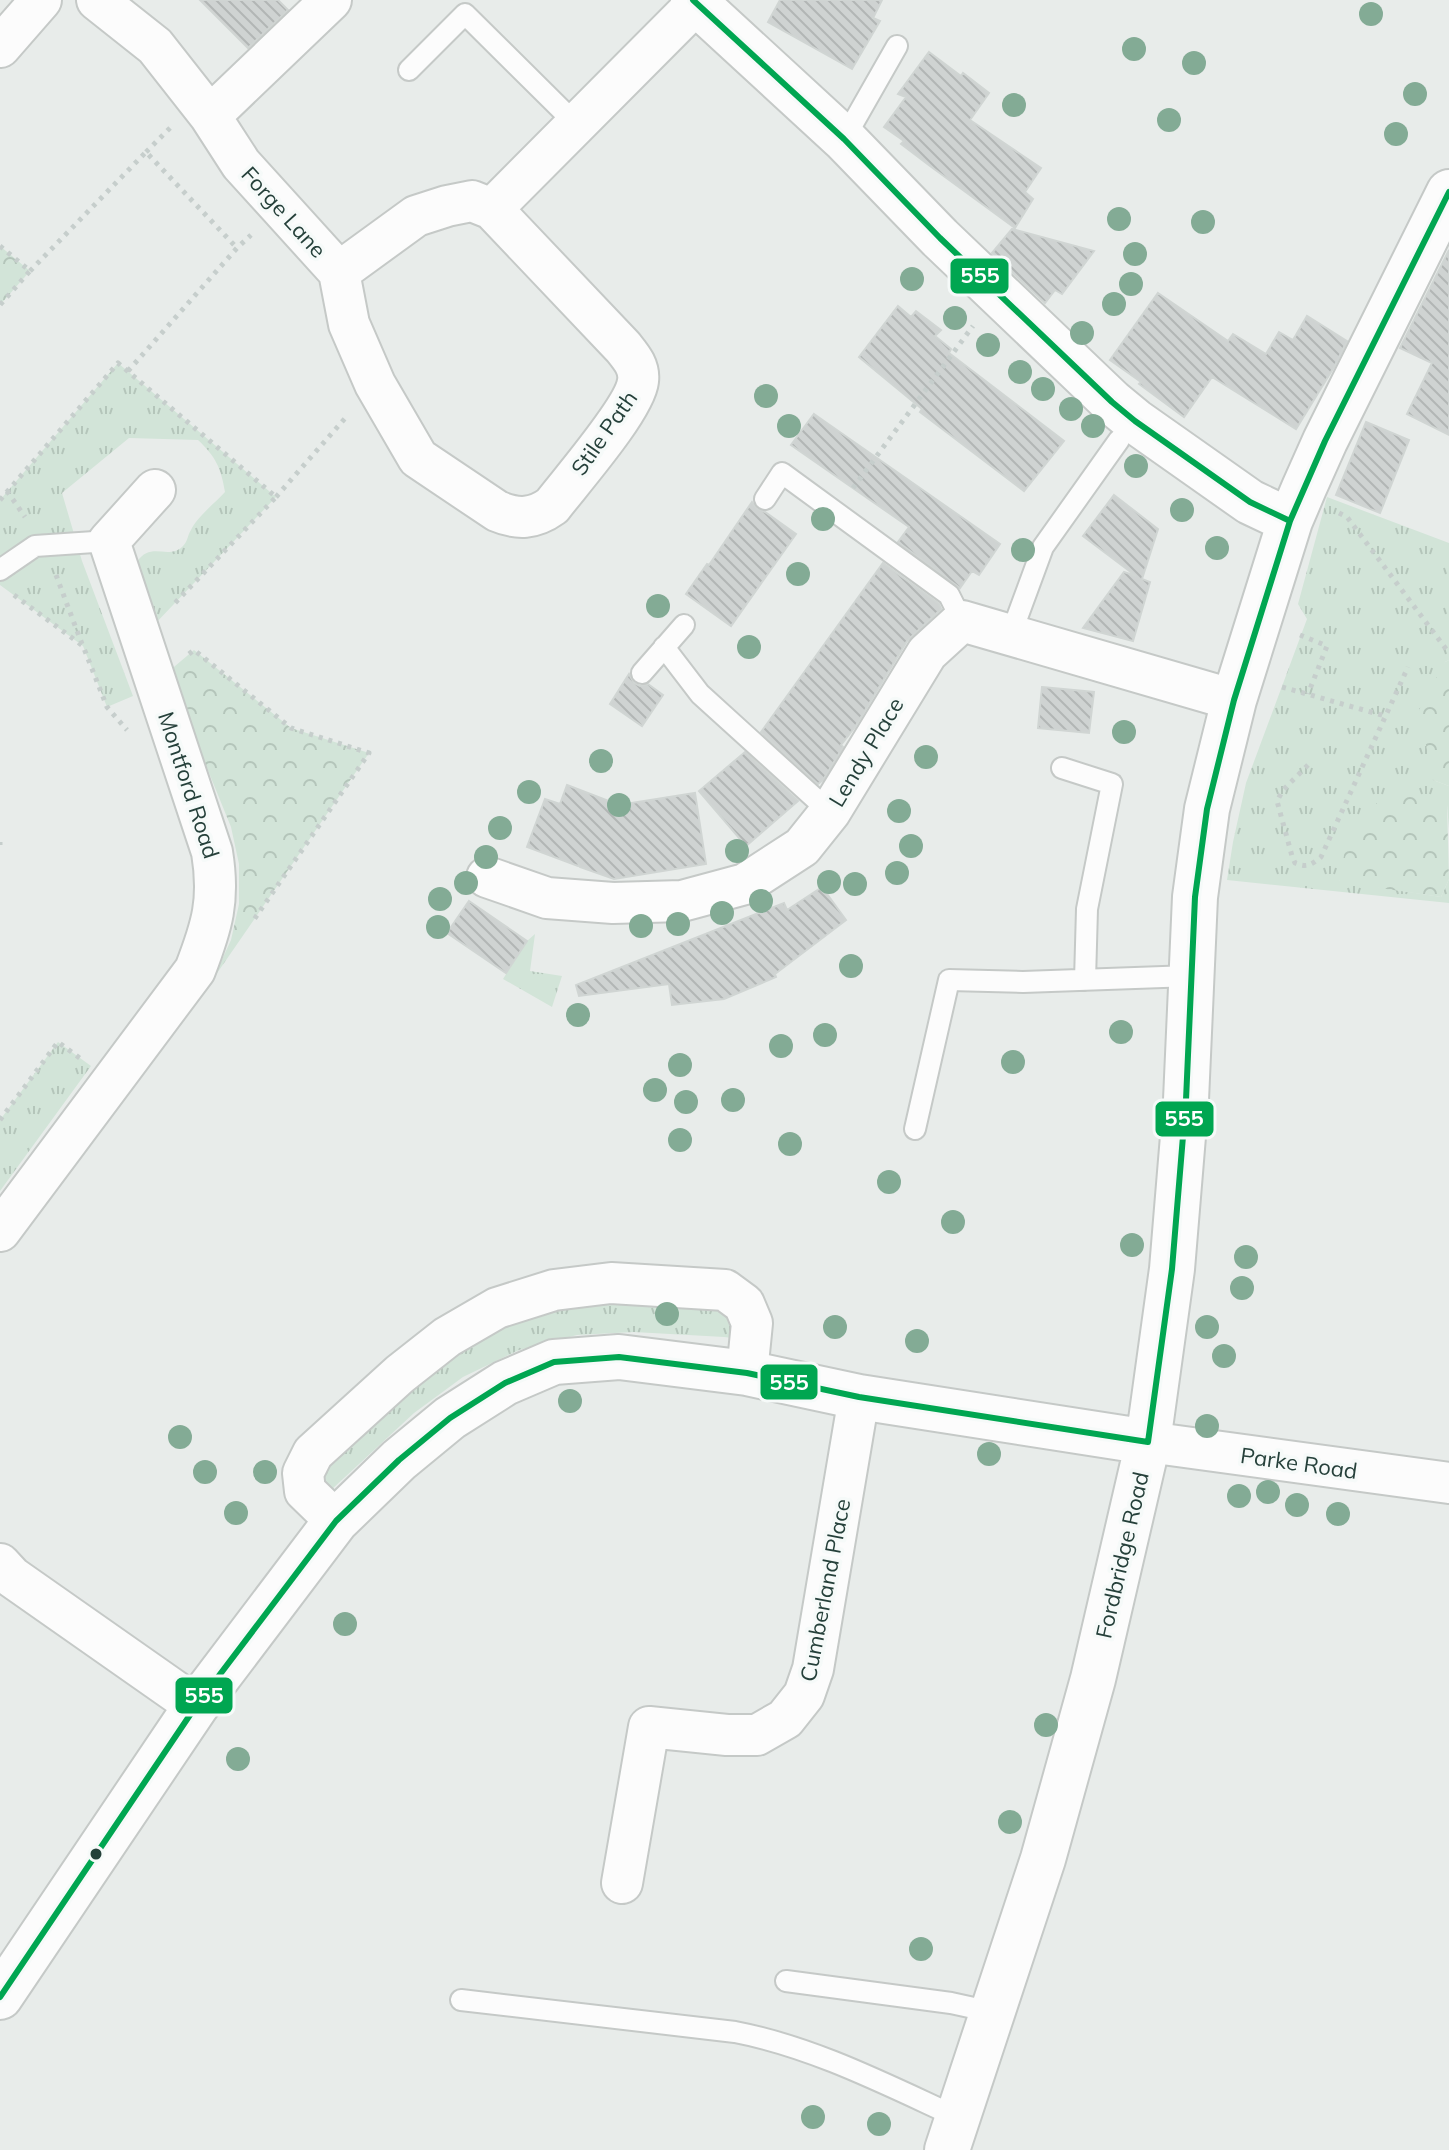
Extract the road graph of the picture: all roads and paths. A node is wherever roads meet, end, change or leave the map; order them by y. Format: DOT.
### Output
graph roads {
  1 [pos="41,0"];
  2 [pos="97,0"];
  3 [pos="331,0"];
  4 [pos="694,2"];
  5 [pos="897,46"];
  6 [pos="0,47"];
  7 [pos="409,70"];
  8 [pos="210,116"];
  9 [pos="576,124"];
  10 [pos="844,139"];
  11 [pos="1449,192"];
  12 [pos="282,208"];
  13 [pos="492,209"];
  14 [pos="0,246"];
  15 [pos="237,248"];
  16 [pos="30,271"];
  17 [pos="339,272"];
  18 [pos="998,293"];
  19 [pos="0,305"];
  20 [pos="128,371"];
  21 [pos="375,384"];
  22 [pos="1119,440"];
  23 [pos="155,490"];
  24 [pos="276,497"];
  25 [pos="765,499"];
  26 [pos="1336,510"];
  27 [pos="497,511"];
  28 [pos="835,512"];
  29 [pos="1290,521"];
  30 [pos="109,541"];
  31 [pos="0,570"];
  32 [pos="12,594"];
  33 [pos="962,621"];
  34 [pos="684,625"];
  35 [pos="1304,627"];
  36 [pos="1011,634"];
  37 [pos="1300,635"];
  38 [pos="664,647"];
  39 [pos="1296,648"];
  40 [pos="1449,653"];
  41 [pos="185,657"];
  42 [pos="1408,667"];
  43 [pos="642,673"];
  44 [pos="1286,674"];
  45 [pos="1282,687"];
  46 [pos="1308,694"];
  47 [pos="1256,700"];
  48 [pos="1385,716"];
  49 [pos="134,738"];
  50 [pos="1308,765"];
  51 [pos="1062,768"];
  52 [pos="830,812"];
  53 [pos="487,877"];
  54 [pos="248,928"];
  55 [pos="1191,976"];
  56 [pos="1085,980"];
  57 [pos="91,1066"];
  58 [pos="0,1120"];
  59 [pos="915,1129"];
  60 [pos="0,1231"];
  61 [pos="747,1373"];
  62 [pos="859,1397"];
  63 [pos="1148,1442"];
  64 [pos="1449,1483"];
  65 [pos="336,1521"];
  66 [pos="0,1564"];
  67 [pos="196,1706"];
  68 [pos="622,1883"];
  69 [pos="786,1981"];
  70 [pos="0,1997"];
  71 [pos="461,2000"];
  72 [pos="992,2012"];
  73 [pos="952,2134"];
  1 -- 6 [label="street"];
  2 -- 8 [label="street, Forge Lane"];
  3 -- 8 [label="street"];
  4 -- 9 [label="street"];
  4 -- 10 [label="street"];
  5 -- 10 [label="lane"];
  7 -- 9 [label="lane"];
  8 -- 12 [label="street, Forge Lane"];
  9 -- 13 [label="street"];
  10 -- 18 [label="street"];
  11 -- 29 [label="street, Fordbridge Road"];
  12 -- 15 [label="path"];
  12 -- 17 [label="street, Forge Lane"];
  13 -- 17 [label="street"];
  13 -- 27 [label="street, Stile Path"];
  14 -- 16 [label="path"];
  15 -- 16 [label="path"];
  15 -- 20 [label="path"];
  16 -- 19 [label="path"];
  17 -- 21 [label="street, Forge Lane"];
  18 -- 28 [label="path"];
  18 -- 29 [label="street"];
  21 -- 24 [label="path"];
  21 -- 27 [label="street, Forge Lane"];
  22 -- 36 [label="lane"];
  23 -- 30 [label="street"];
  25 -- 28 [label="lane"];
  26 -- 40 [label="path"];
  28 -- 33 [label="lane"];
  29 -- 47 [label="street, Fordbridge Road"];
  30 -- 31 [label="lane"];
  30 -- 60 [label="street, Montford Road"];
  32 -- 49 [label="path"];
  33 -- 36 [label="street"];
  33 -- 52 [label="street, Lendy Place"];
  34 -- 38 [label="lane"];
  35 -- 37 [label="path"];
  36 -- 47 [label="street"];
  37 -- 39 [label="path"];
  37 -- 46 [label="path"];
  38 -- 43 [label="lane"];
  38 -- 52 [label="lane"];
  41 -- 54 [label="path"];
  42 -- 48 [label="path"];
  44 -- 45 [label="path"];
  45 -- 46 [label="path"];
  45 -- 47 [label="path"];
  46 -- 48 [label="path"];
  47 -- 55 [label="street, Fordbridge Road"];
  48 -- 50 [label="path"];
  51 -- 56 [label="lane"];
  52 -- 53 [label="street, Lendy Place"];
  55 -- 56 [label="lane"];
  55 -- 63 [label="street, Fordbridge Road"];
  56 -- 59 [label="lane"];
  57 -- 58 [label="path"];
  61 -- 62 [label="street"];
  61 -- 65 [label="street"];
  61 -- 65 [label="street"];
  62 -- 63 [label="street"];
  62 -- 68 [label="street, Cumberland Place"];
  63 -- 64 [label="street, Parke Road"];
  63 -- 72 [label="street, Fordbridge Road"];
  65 -- 67 [label="street"];
  66 -- 67 [label="street"];
  67 -- 70 [label="street"];
  69 -- 72 [label="lane"];
  71 -- 73 [label="lane"];
  72 -- 73 [label="street, Fordbridge Road"];
}
